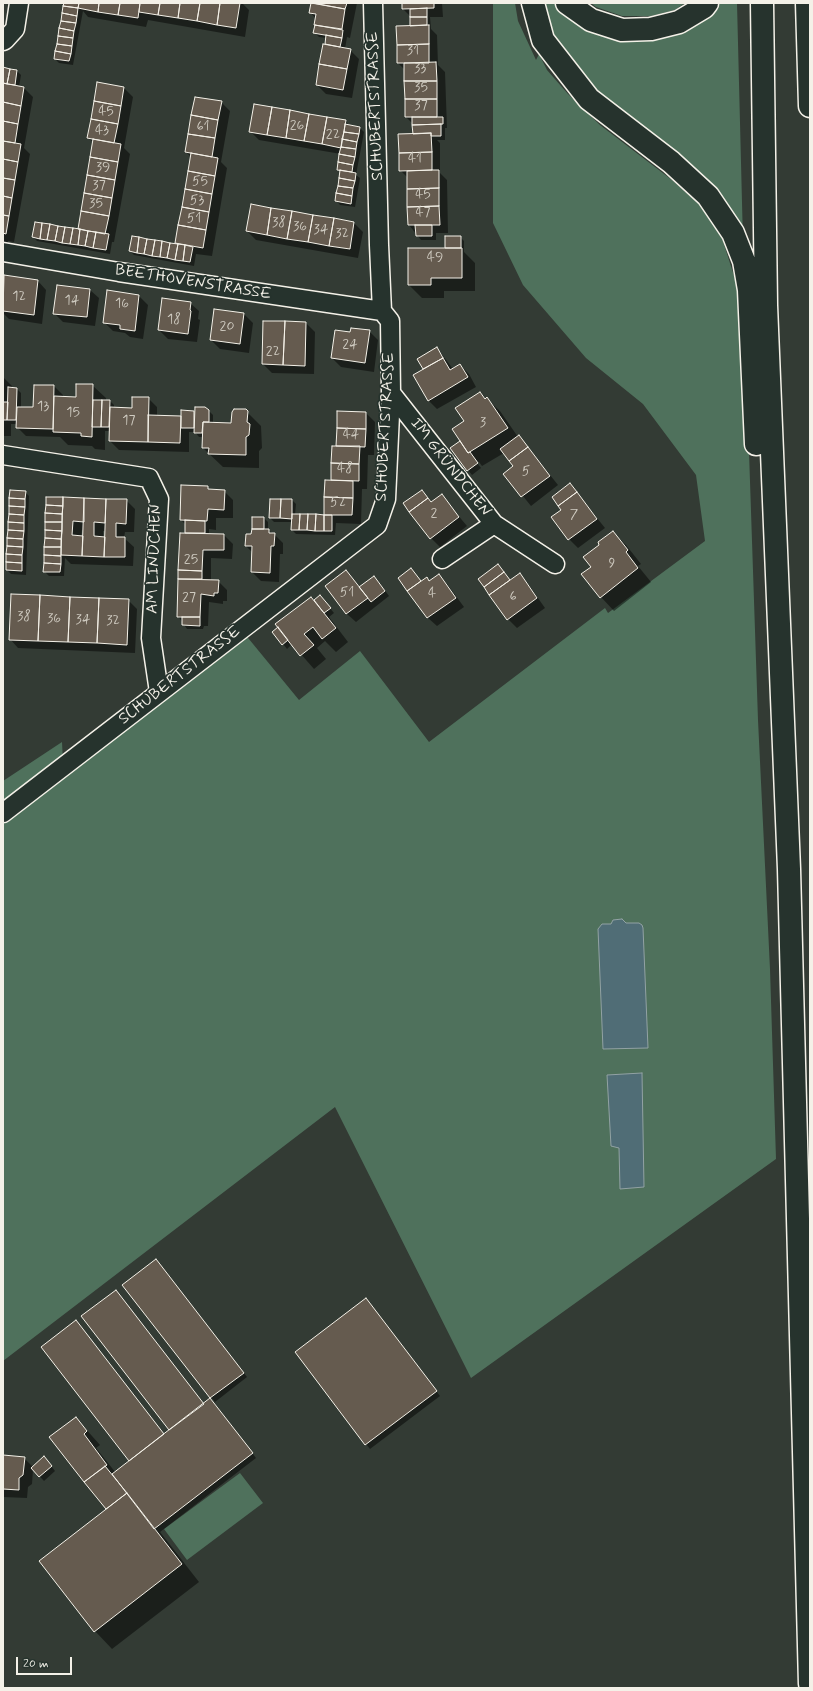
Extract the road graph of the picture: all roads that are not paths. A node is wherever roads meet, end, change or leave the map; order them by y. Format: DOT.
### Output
graph roads {
  1 [pos="19,3"];
  2 [pos="373,3"];
  3 [pos="533,3"];
  4 [pos="567,3"];
  5 [pos="707,3"];
  6 [pos="762,3"];
  7 [pos="807,3"];
  8 [pos="3,41"];
  9 [pos="810,106"];
  10 [pos="3,252"];
  11 [pos="382,311"];
  12 [pos="392,393"];
  13 [pos="3,455"];
  14 [pos="773,488"];
  15 [pos="494,524"];
  16 [pos="442,559"];
  17 [pos="555,564"];
  18 [pos="159,692"];
  19 [pos="3,813"];
  20 [pos="810,1684"];
  1 -- 8 [label="street"];
  2 -- 11 [label="street, SCHUBERTSTRASSE"];
  3 -- 14 [label="highway"];
  4 -- 5 [label="highway"];
  6 -- 14 [label="highway"];
  7 -- 9 [label="highway"];
  10 -- 11 [label="street, BEETHOVENSTRASSE"];
  11 -- 12 [label="street, SCHUBERTSTRASSE"];
  12 -- 15 [label="street, IM GRÜNDCHEN"];
  12 -- 18 [label="street, SCHUBERTSTRASSE"];
  13 -- 18 [label="street, AM LINDCHEN"];
  14 -- 20 [label="highway"];
  15 -- 16 [label="street, IM GRÜNDCHEN"];
  15 -- 17 [label="street, IM GRÜNDCHEN"];
  18 -- 19 [label="street, SCHUBERTSTRASSE"];
}
